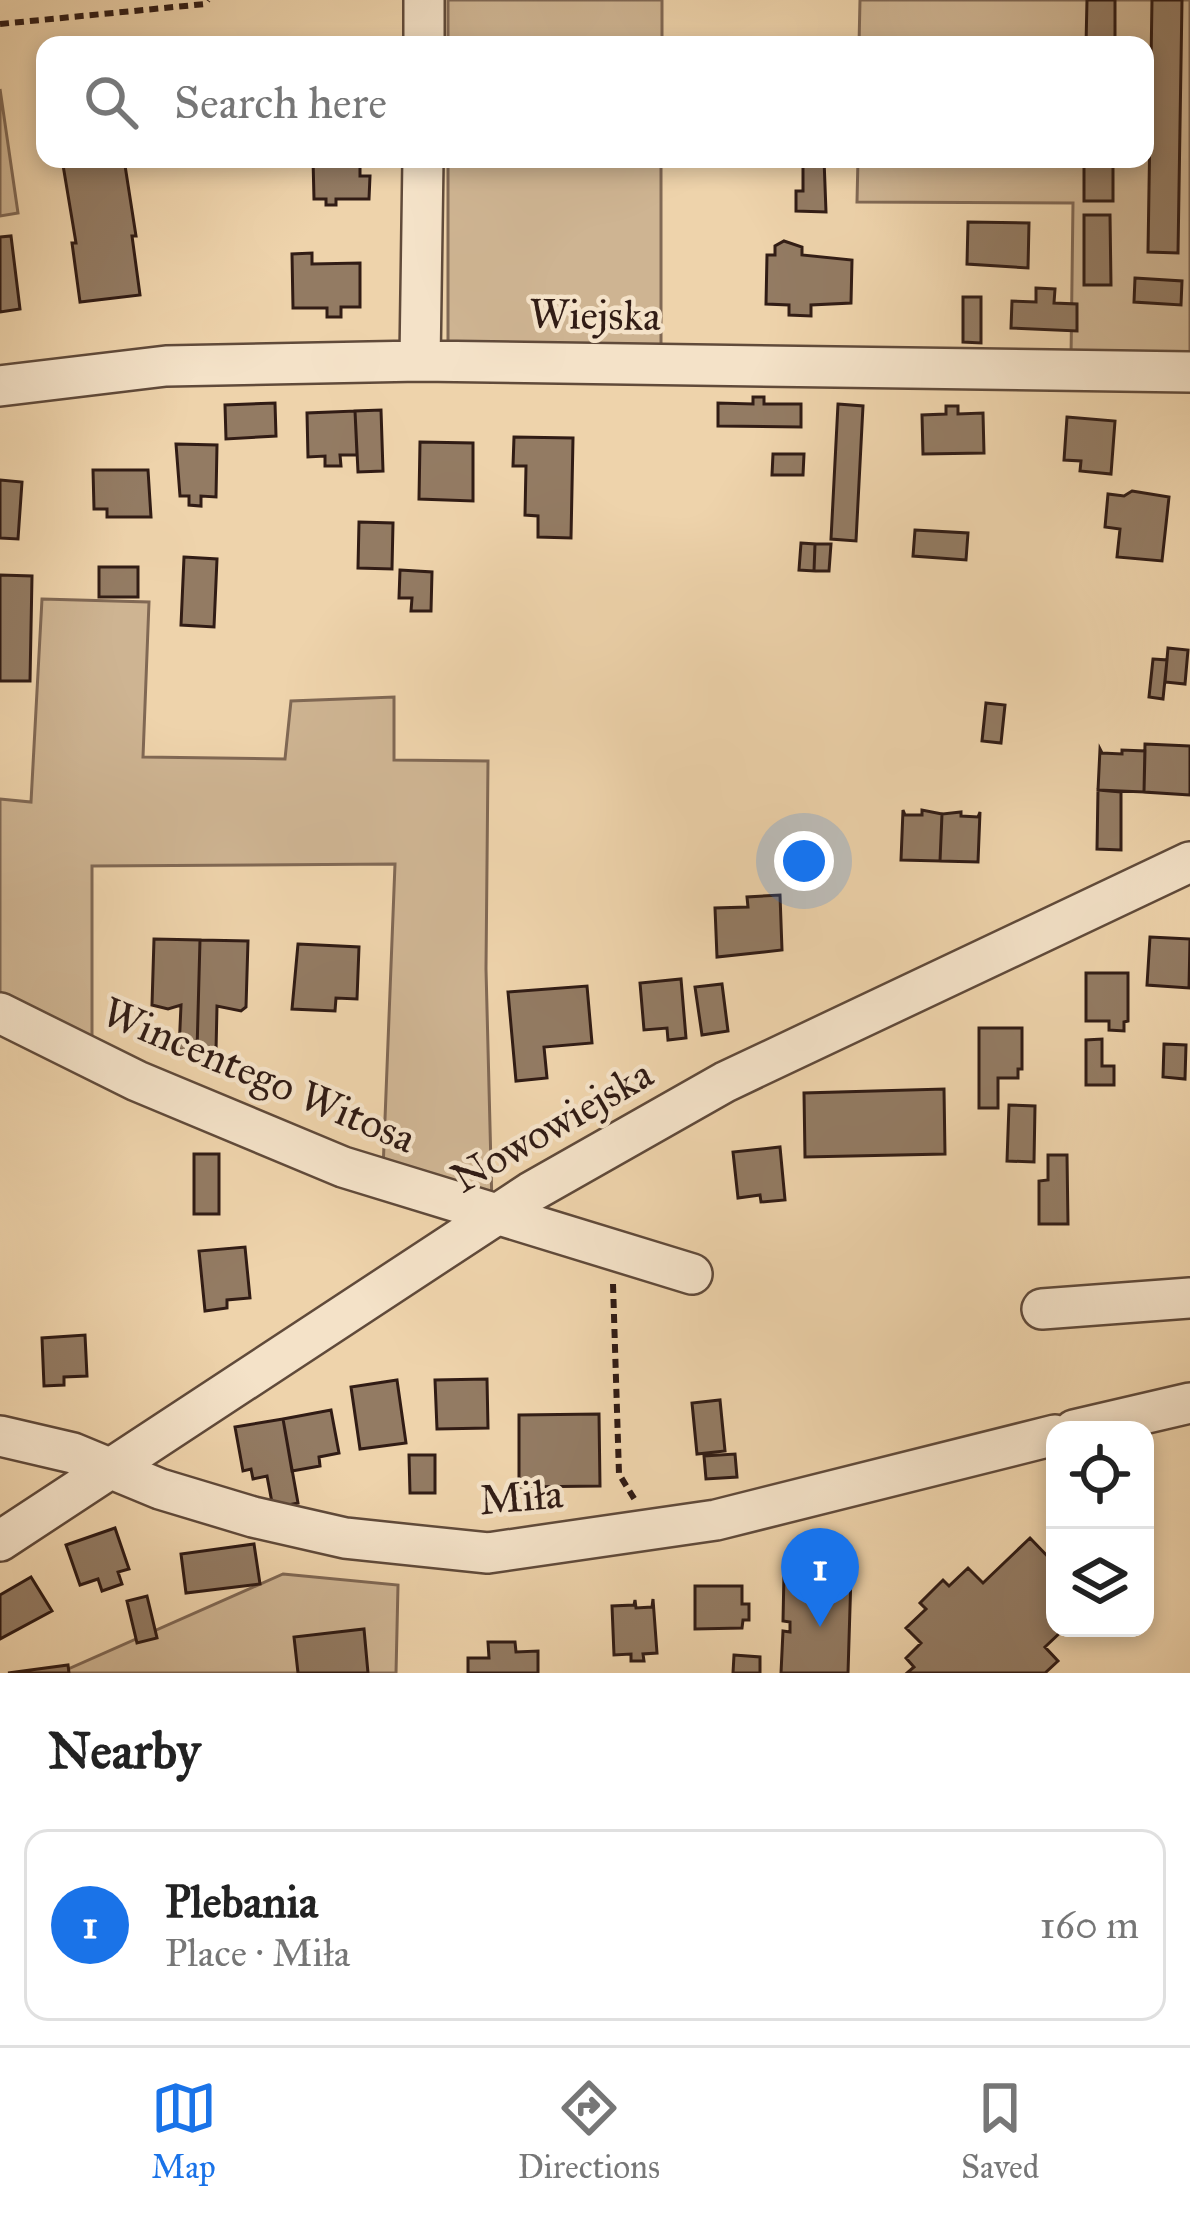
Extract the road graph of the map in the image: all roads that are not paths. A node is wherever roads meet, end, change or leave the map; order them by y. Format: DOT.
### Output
graph roads {
  1 [pos="424,0"];
  2 [pos="424,36"];
  3 [pos="423,168"];
  4 [pos="421,361"];
  5 [pos="1190,372"];
  6 [pos="0,386"];
  7 [pos="1190,862"];
  8 [pos="0,1013"];
  9 [pos="492,1214"];
  10 [pos="692,1274"];
  11 [pos="1190,1298"];
  12 [pos="1042,1309"];
  13 [pos="1190,1403"];
  14 [pos="1113,1421"];
  15 [pos="0,1436"];
  16 [pos="1046,1437"];
  17 [pos="108,1469"];
  18 [pos="0,1541"];
  1 -- 2 [label="street"];
  3 -- 4 [label="street"];
  4 -- 5 [label="street, Wiejska"];
  4 -- 6 [label="street, Wiejska"];
  7 -- 9 [label="street, Nowowiejska"];
  8 -- 9 [label="street, Wincentego Witosa"];
  9 -- 10 [label="street, Wincentego Witosa"];
  9 -- 17 [label="street, Nowowiejska"];
  11 -- 12 [label="street"];
  13 -- 14 [label="street"];
  15 -- 17 [label="street, Miła"];
  16 -- 17 [label="street, Miła"];
  17 -- 18 [label="street, Nowowiejska"];
}
